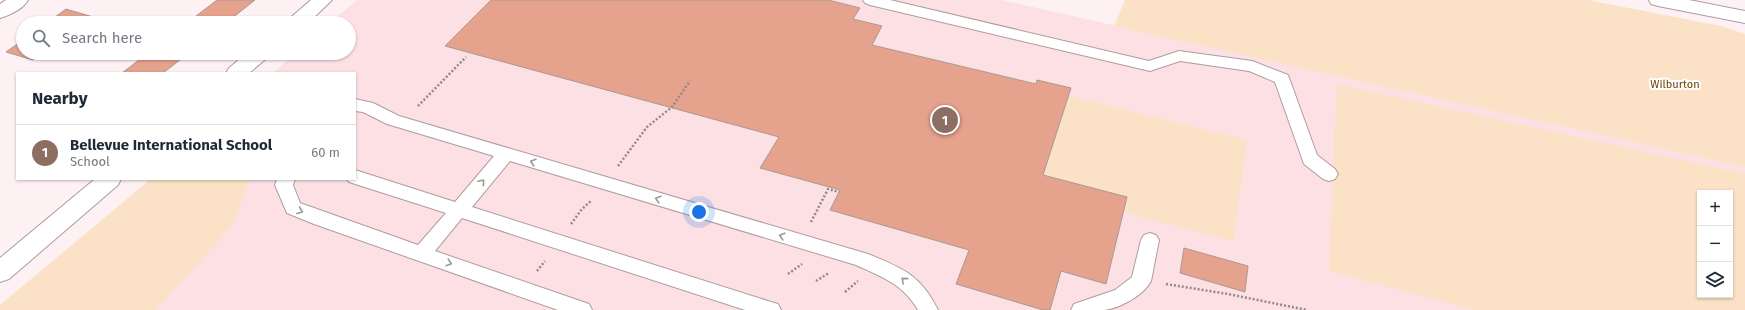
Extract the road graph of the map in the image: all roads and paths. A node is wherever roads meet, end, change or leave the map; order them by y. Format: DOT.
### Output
graph roads {
  1 [pos="19,0"];
  2 [pos="323,0"];
  3 [pos="870,0"];
  4 [pos="1658,0"];
  5 [pos="0,12"];
  6 [pos="304,16"];
  7 [pos="1745,17"];
  8 [pos="466,56"];
  9 [pos="252,60"];
  10 [pos="237,72"];
  11 [pos="690,81"];
  12 [pos="356,106"];
  13 [pos="416,108"];
  14 [pos="506,154"];
  15 [pos="617,168"];
  16 [pos="1329,174"];
  17 [pos="356,177"];
  18 [pos="109,180"];
  19 [pos="286,180"];
  20 [pos="839,192"];
  21 [pos="596,196"];
  22 [pos="459,210"];
  23 [pos="810,224"];
  24 [pos="567,230"];
  25 [pos="1150,240"];
  26 [pos="422,254"];
  27 [pos="545,260"];
  28 [pos="806,260"];
  29 [pos="835,269"];
  30 [pos="0,272"];
  31 [pos="788,274"];
  32 [pos="532,277"];
  33 [pos="864,277"];
  34 [pos="816,281"];
  35 [pos="1141,281"];
  36 [pos="845,292"];
  37 [pos="582,310"];
  38 [pos="771,310"];
  39 [pos="928,310"];
  40 [pos="1081,310"];
  41 [pos="1307,310"];
  1 -- 5 [label="street"];
  2 -- 6 [label="street"];
  3 -- 16 [label="lane"];
  4 -- 7 [label="street"];
  8 -- 13 [label="path"];
  9 -- 10 [label="street"];
  11 -- 15 [label="path"];
  12 -- 14 [label="lane"];
  22 -- 14 [label="lane, one-way"];
  39 -- 14 [label="lane, one-way"];
  17 -- 22 [label="lane"];
  18 -- 30 [label="street"];
  19 -- 26 [label="lane, one-way"];
  20 -- 23 [label="path"];
  21 -- 24 [label="path"];
  22 -- 26 [label="lane"];
  22 -- 38 [label="lane"];
  25 -- 35 [label="lane"];
  26 -- 37 [label="lane, one-way"];
  27 -- 32 [label="path"];
  28 -- 31 [label="path"];
  29 -- 34 [label="path"];
  33 -- 36 [label="path"];
  35 -- 40 [label="lane"];
  35 -- 41 [label="path"];
}
